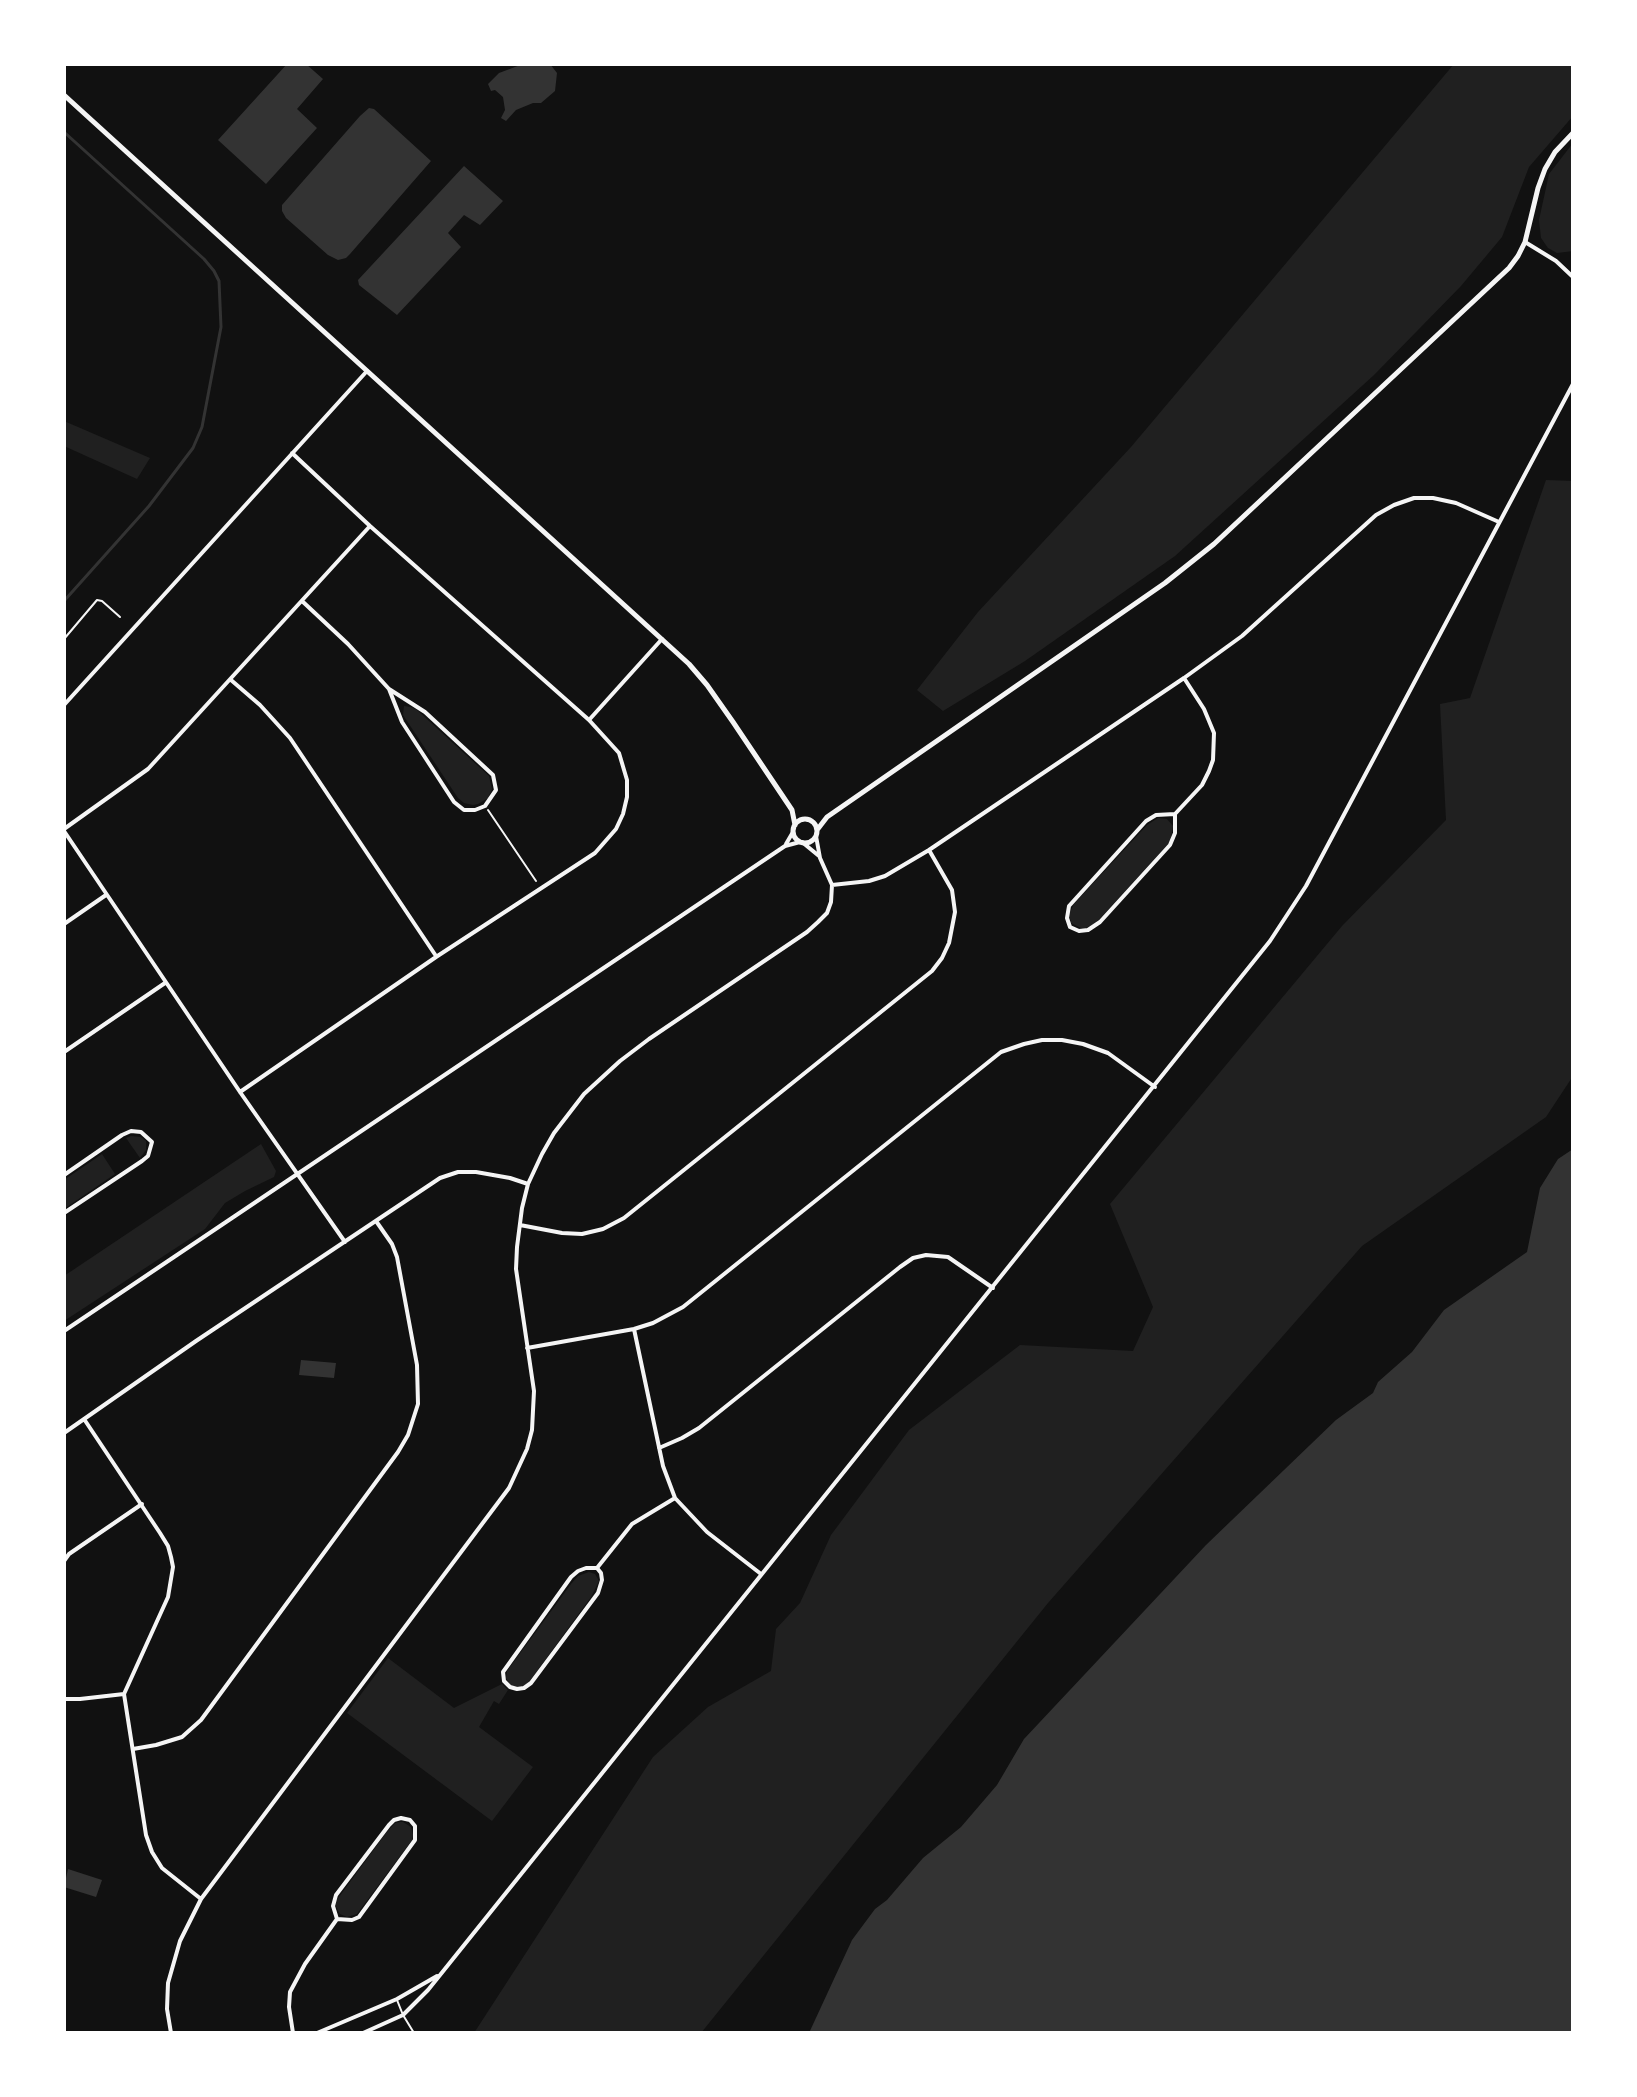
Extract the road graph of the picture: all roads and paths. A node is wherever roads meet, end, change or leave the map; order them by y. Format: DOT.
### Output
graph roads {
  1 [pos="64,95"];
  2 [pos="1573,133"];
  3 [pos="1525,242"];
  4 [pos="1573,277"];
  5 [pos="367,371"];
  6 [pos="1573,384"];
  7 [pos="292,453"];
  8 [pos="1499,522"];
  9 [pos="370,526"];
  10 [pos="302,601"];
  11 [pos="120,617"];
  12 [pos="64,639"];
  13 [pos="662,639"];
  14 [pos="1184,678"];
  15 [pos="231,680"];
  16 [pos="389,689"];
  17 [pos="64,705"];
  18 [pos="589,720"];
  19 [pos="485,806"];
  20 [pos="792,810"];
  21 [pos="1175,814"];
  22 [pos="827,817"];
  23 [pos="808,820"];
  24 [pos="794,829"];
  25 [pos="64,830"];
  26 [pos="817,833"];
  27 [pos="801,842"];
  28 [pos="785,846"];
  29 [pos="929,850"];
  30 [pos="820,858"];
  31 [pos="832,885"];
  32 [pos="541,890"];
  33 [pos="106,895"];
  34 [pos="64,924"];
  35 [pos="436,957"];
  36 [pos="165,983"];
  37 [pos="64,1052"];
  38 [pos="1155,1087"];
  39 [pos="240,1092"];
  40 [pos="297,1174"];
  41 [pos="64,1175"];
  42 [pos="528,1184"];
  43 [pos="64,1213"];
  44 [pos="376,1221"];
  45 [pos="520,1225"];
  46 [pos="346,1243"];
  47 [pos="993,1288"];
  48 [pos="634,1329"];
  49 [pos="64,1331"];
  50 [pos="527,1348"];
  51 [pos="84,1419"];
  52 [pos="64,1433"];
  53 [pos="659,1448"];
  54 [pos="675,1498"];
  55 [pos="142,1504"];
  56 [pos="64,1561"];
  57 [pos="597,1568"];
  58 [pos="762,1575"];
  59 [pos="124,1694"];
  60 [pos="64,1699"];
  61 [pos="133,1749"];
  62 [pos="201,1899"];
  63 [pos="337,1919"];
  64 [pos="440,1974"];
  65 [pos="397,1999"];
  66 [pos="403,2015"];
  67 [pos="171,2033"];
  68 [pos="293,2033"];
  69 [pos="317,2033"];
  70 [pos="363,2033"];
  71 [pos="414,2033"];
  1 -- 5 [label="street"];
  2 -- 3 [label="street"];
  3 -- 4 [label="street"];
  3 -- 22 [label="street"];
  5 -- 7 [label="street"];
  5 -- 13 [label="street"];
  6 -- 8 [label="street"];
  7 -- 9 [label="street"];
  7 -- 17 [label="street"];
  8 -- 14 [label="street"];
  8 -- 38 [label="street"];
  9 -- 10 [label="street"];
  9 -- 18 [label="street"];
  10 -- 15 [label="street"];
  10 -- 16 [label="street"];
  11 -- 12 [label="lane"];
  13 -- 18 [label="street"];
  13 -- 20 [label="street"];
  14 -- 21 [label="street"];
  14 -- 29 [label="street"];
  15 -- 25 [label="street"];
  15 -- 35 [label="street"];
  16 -- 19 [label="street"];
  16 -- 19 [label="street"];
  18 -- 32 [label="street"];
  19 -- 32 [label="path"];
  20 -- 23 [label="street"];
  20 -- 24 [label="street"];
  21 -- 21 [label="street"];
  22 -- 23 [label="street"];
  22 -- 26 [label="street"];
  23 -- 24 [label="street"];
  23 -- 26 [label="street"];
  24 -- 27 [label="street"];
  24 -- 28 [label="street"];
  25 -- 33 [label="street"];
  26 -- 27 [label="street"];
  26 -- 30 [label="street"];
  27 -- 28 [label="street"];
  27 -- 30 [label="street"];
  28 -- 40 [label="street"];
  29 -- 31 [label="street"];
  29 -- 45 [label="street"];
  30 -- 31 [label="street"];
  31 -- 42 [label="street"];
  32 -- 35 [label="street"];
  33 -- 34 [label="street"];
  33 -- 36 [label="street"];
  35 -- 39 [label="street"];
  36 -- 37 [label="street"];
  36 -- 39 [label="street"];
  38 -- 47 [label="street"];
  38 -- 48 [label="street"];
  39 -- 40 [label="street"];
  40 -- 46 [label="street"];
  40 -- 49 [label="street"];
  41 -- 43 [label="street"];
  42 -- 44 [label="street"];
  42 -- 45 [label="street"];
  44 -- 46 [label="street"];
  44 -- 61 [label="street"];
  45 -- 50 [label="street"];
  46 -- 51 [label="street"];
  47 -- 53 [label="street"];
  47 -- 58 [label="street"];
  48 -- 50 [label="street"];
  48 -- 53 [label="street"];
  50 -- 62 [label="street"];
  51 -- 52 [label="street"];
  51 -- 55 [label="street"];
  53 -- 54 [label="street"];
  54 -- 57 [label="street"];
  54 -- 58 [label="street"];
  55 -- 56 [label="street"];
  55 -- 59 [label="street"];
  57 -- 57 [label="street"];
  58 -- 64 [label="street"];
  59 -- 60 [label="street"];
  59 -- 61 [label="street"];
  61 -- 62 [label="street"];
  62 -- 67 [label="street"];
  63 -- 63 [label="street"];
  63 -- 68 [label="street"];
  64 -- 65 [label="street"];
  64 -- 66 [label="street"];
  65 -- 66 [label="lane"];
  65 -- 69 [label="street"];
  66 -- 70 [label="street"];
  66 -- 71 [label="lane"];
}
